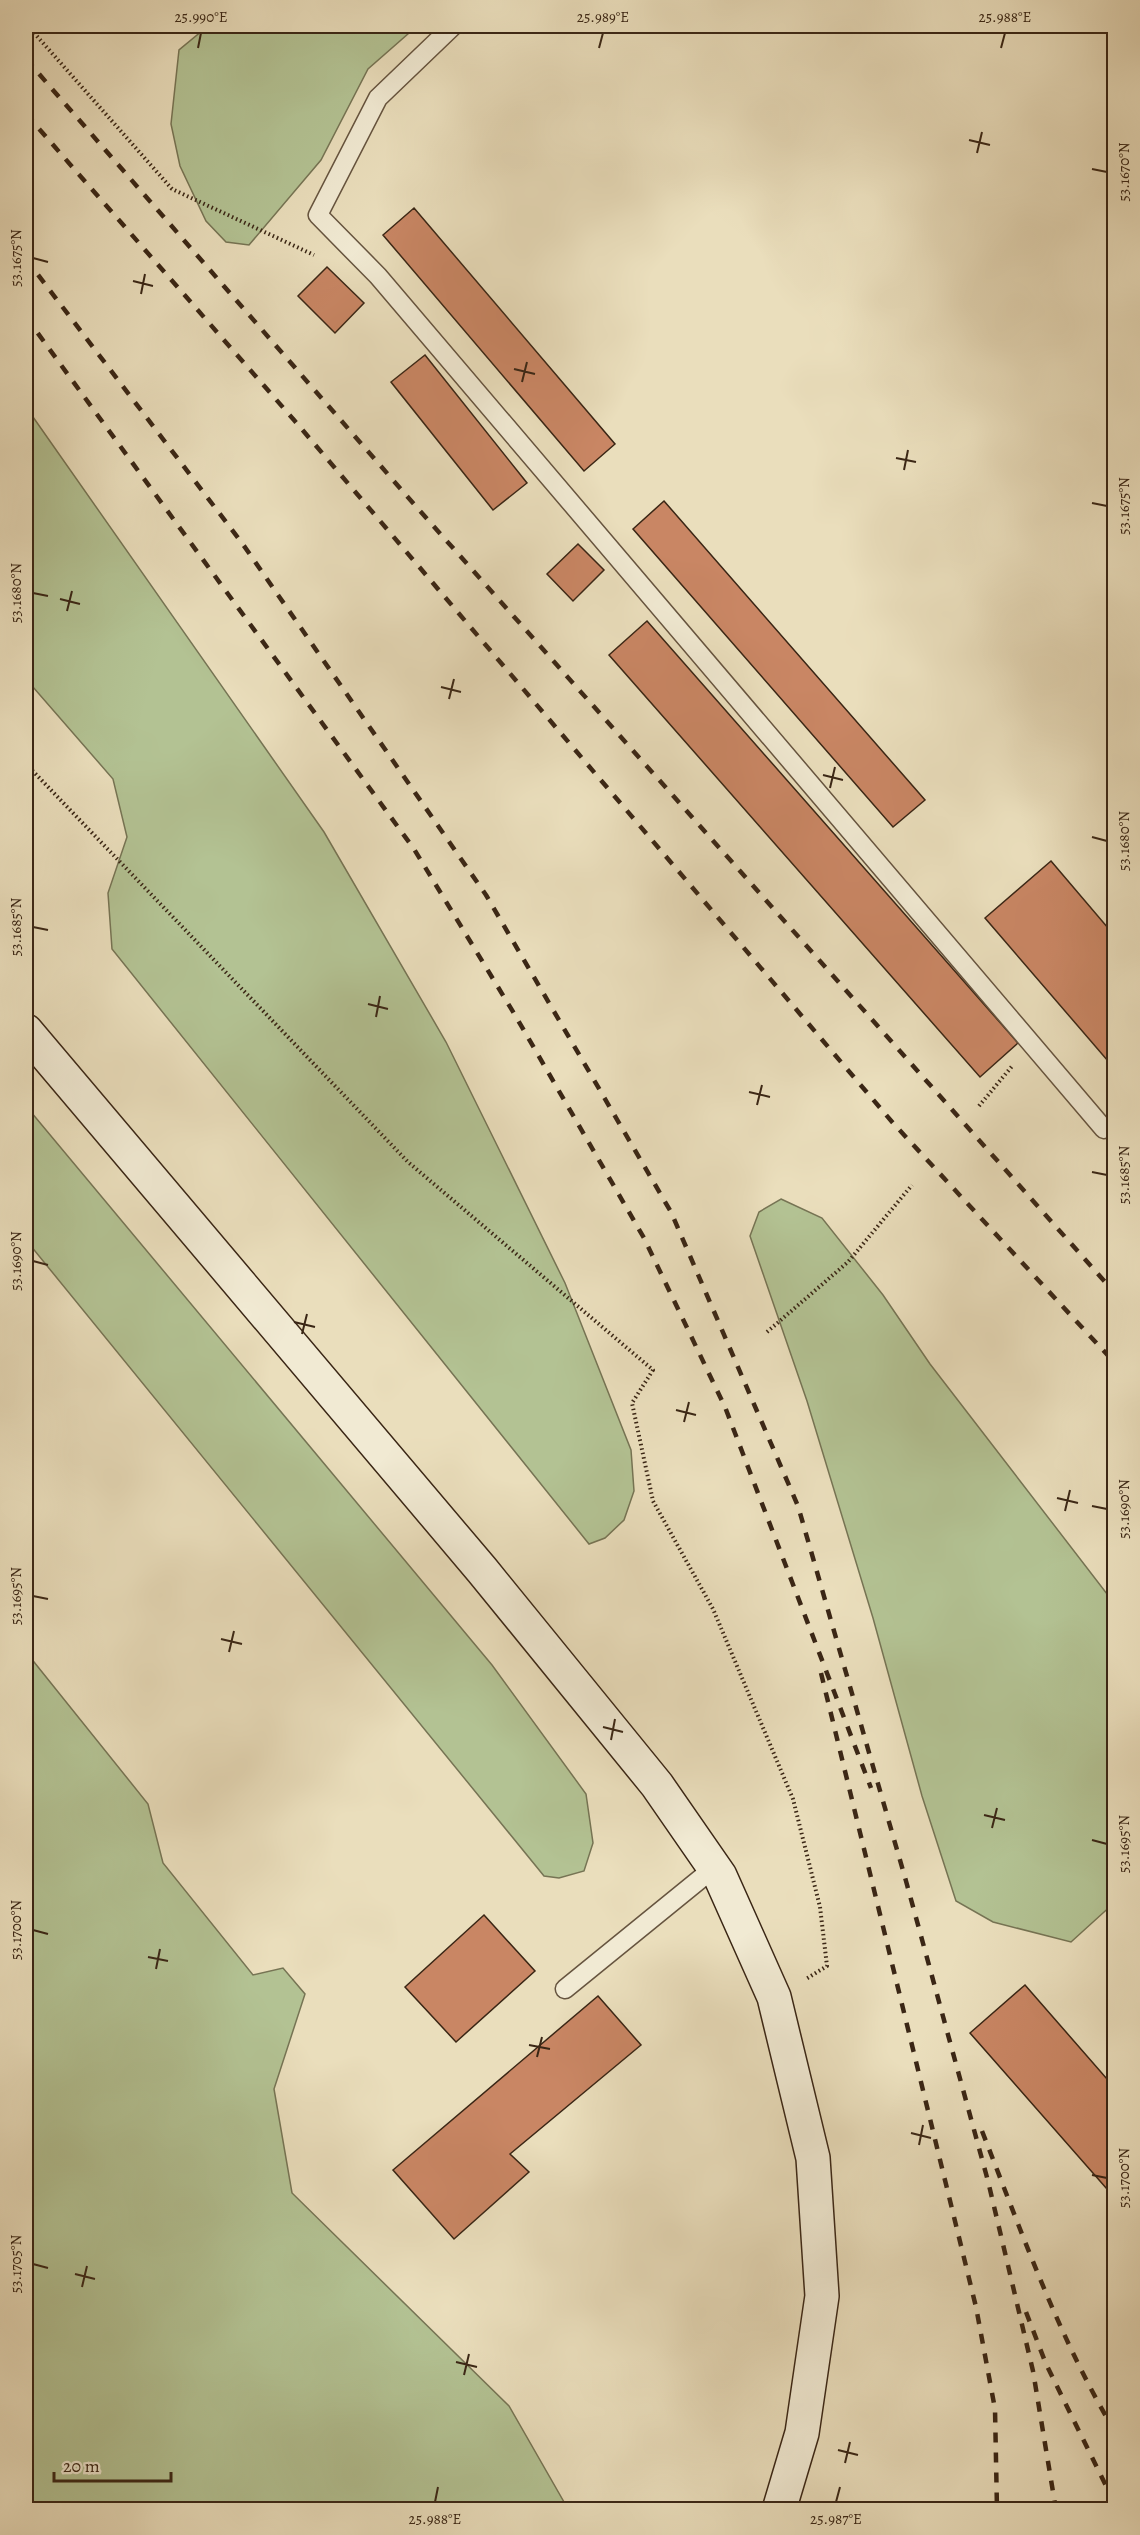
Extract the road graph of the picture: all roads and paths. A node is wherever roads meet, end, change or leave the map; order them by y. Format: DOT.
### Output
graph roads {
  1 [pos="28,26"];
  2 [pos="453,26"];
  3 [pos="317,257"];
  4 [pos="26,764"];
  5 [pos="26,1031"];
  6 [pos="1031,1044"];
  7 [pos="979,1106"];
  8 [pos="1104,1129"];
  9 [pos="912,1185"];
  10 [pos="767,1332"];
  11 [pos="714,1868"];
  12 [pos="565,1989"];
  13 [pos="774,1997"];
  14 [pos="779,2510"];
  1 -- 3 [label="path"];
  2 -- 6 [label="lane"];
  4 -- 13 [label="path"];
  5 -- 11 [label="street"];
  6 -- 7 [label="path"];
  6 -- 8 [label="lane"];
  9 -- 10 [label="path"];
  11 -- 12 [label="lane"];
  11 -- 13 [label="street"];
  13 -- 14 [label="street"];
}
